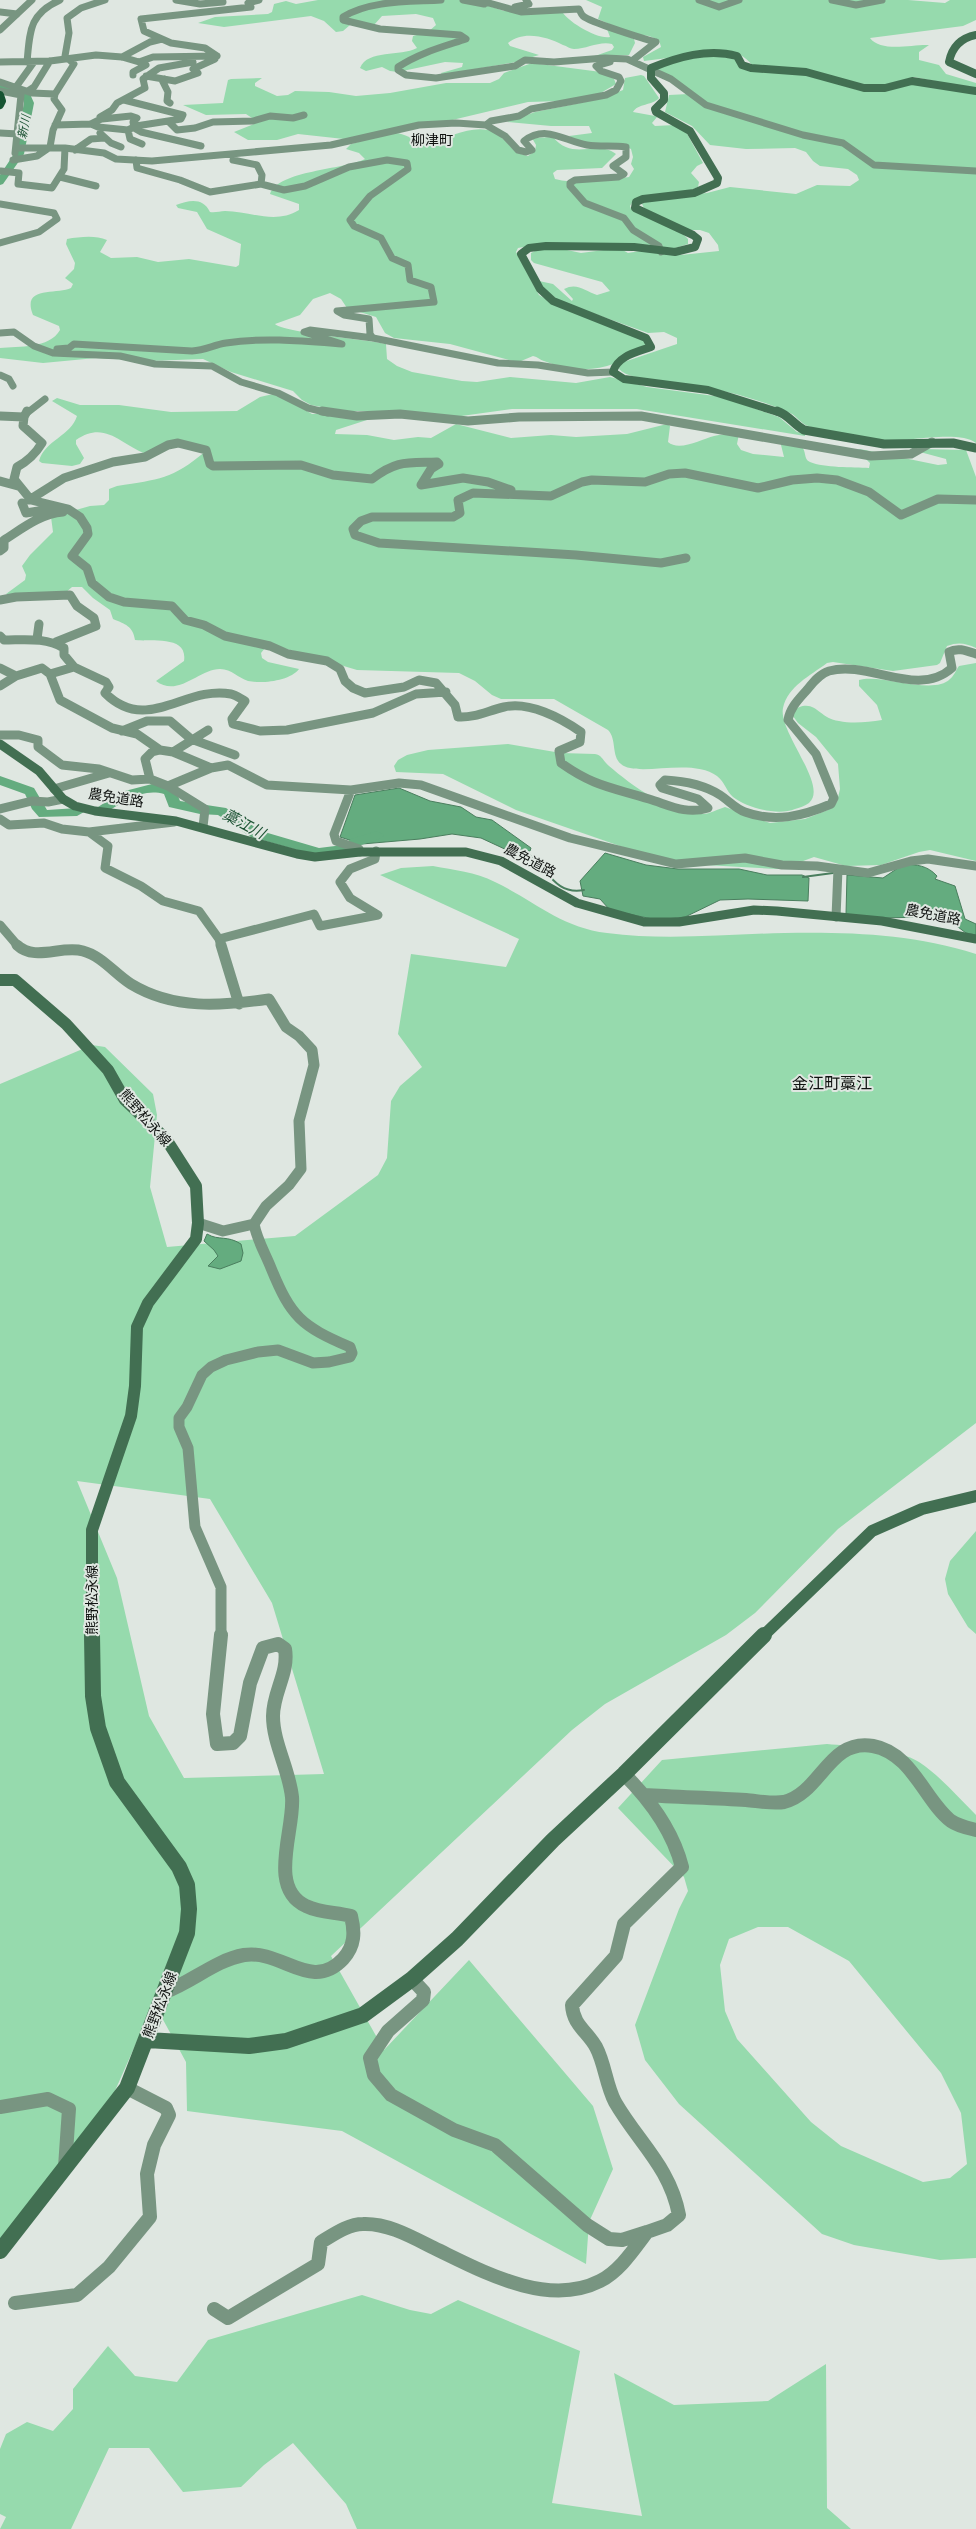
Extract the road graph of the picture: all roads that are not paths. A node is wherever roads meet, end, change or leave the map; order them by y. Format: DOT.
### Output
graph roads {
  1 [pos="32,0"];
  2 [pos="60,0"];
  3 [pos="78,0"];
  4 [pos="105,0"];
  5 [pos="176,0"];
  6 [pos="259,0"];
  7 [pos="441,0"];
  8 [pos="464,0"];
  9 [pos="478,0"];
  10 [pos="526,0"];
  11 [pos="699,0"];
  12 [pos="738,0"];
  13 [pos="832,0"];
  14 [pos="882,0"];
  15 [pos="222,1"];
  16 [pos="581,1"];
  17 [pos="90,4"];
  18 [pos="491,6"];
  19 [pos="228,8"];
  20 [pos="579,10"];
  21 [pos="0,12"];
  22 [pos="17,14"];
  23 [pos="0,30"];
  24 [pos="976,35"];
  25 [pos="163,39"];
  26 [pos="122,57"];
  27 [pos="214,57"];
  28 [pos="69,60"];
  29 [pos="633,60"];
  30 [pos="50,61"];
  31 [pos="0,62"];
  32 [pos="30,62"];
  33 [pos="139,62"];
  34 [pos="651,68"];
  35 [pos="976,74"];
  36 [pos="132,75"];
  37 [pos="146,76"];
  38 [pos="164,79"];
  39 [pos="0,82"];
  40 [pos="16,87"];
  41 [pos="976,91"];
  42 [pos="30,92"];
  43 [pos="0,93"];
  44 [pos="55,94"];
  45 [pos="21,96"];
  46 [pos="124,100"];
  47 [pos="170,103"];
  48 [pos="0,104"];
  49 [pos="304,115"];
  50 [pos="102,119"];
  51 [pos="168,122"];
  52 [pos="55,125"];
  53 [pos="95,125"];
  54 [pos="486,125"];
  55 [pos="111,128"];
  56 [pos="131,129"];
  57 [pos="0,133"];
  58 [pos="18,134"];
  59 [pos="104,138"];
  60 [pos="142,144"];
  61 [pos="134,146"];
  62 [pos="201,146"];
  63 [pos="50,147"];
  64 [pos="121,147"];
  65 [pos="17,148"];
  66 [pos="65,148"];
  67 [pos="75,150"];
  68 [pos="12,160"];
  69 [pos="136,160"];
  70 [pos="216,160"];
  71 [pos="976,171"];
  72 [pos="0,172"];
  73 [pos="60,176"];
  74 [pos="261,184"];
  75 [pos="96,186"];
  76 [pos="0,204"];
  77 [pos="0,243"];
  78 [pos="661,252"];
  79 [pos="0,333"];
  80 [pos="373,338"];
  81 [pos="41,349"];
  82 [pos="613,372"];
  83 [pos="0,374"];
  84 [pos="13,386"];
  85 [pos="45,398"];
  86 [pos="0,416"];
  87 [pos="24,417"];
  88 [pos="932,442"];
  89 [pos="976,448"];
  90 [pos="0,481"];
  91 [pos="18,486"];
  92 [pos="517,493"];
  93 [pos="976,500"];
  94 [pos="25,502"];
  95 [pos="65,512"];
  96 [pos="78,514"];
  97 [pos="0,551"];
  98 [pos="686,558"];
  99 [pos="0,600"];
  100 [pos="39,624"];
  101 [pos="0,636"];
  102 [pos="37,639"];
  103 [pos="56,642"];
  104 [pos="976,654"];
  105 [pos="74,667"];
  106 [pos="0,668"];
  107 [pos="50,674"];
  108 [pos="16,676"];
  109 [pos="0,686"];
  110 [pos="446,692"];
  111 [pos="208,730"];
  112 [pos="122,731"];
  113 [pos="0,735"];
  114 [pos="192,739"];
  115 [pos="0,744"];
  116 [pos="160,750"];
  117 [pos="172,752"];
  118 [pos="235,755"];
  119 [pos="212,768"];
  120 [pos="109,773"];
  121 [pos="150,779"];
  122 [pos="168,786"];
  123 [pos="54,789"];
  124 [pos="351,790"];
  125 [pos="63,798"];
  126 [pos="0,809"];
  127 [pos="0,820"];
  128 [pos="176,822"];
  129 [pos="203,828"];
  130 [pos="89,832"];
  131 [pos="354,848"];
  132 [pos="376,851"];
  133 [pos="976,866"];
  134 [pos="838,869"];
  135 [pos="836,917"];
  136 [pos="0,924"];
  137 [pos="976,939"];
  138 [pos="219,940"];
  139 [pos="0,980"];
  140 [pos="239,1004"];
  141 [pos="198,1223"];
  142 [pos="254,1224"];
  143 [pos="976,1496"];
  144 [pos="624,1774"];
  145 [pos="644,1795"];
  146 [pos="976,1830"];
  147 [pos="412,1978"];
  148 [pos="165,1992"];
  149 [pos="147,2040"];
  150 [pos="127,2088"];
  151 [pos="0,2107"];
  152 [pos="65,2168"];
  153 [pos="647,2232"];
  154 [pos="0,2251"];
  155 [pos="15,2303"];
  156 [pos="214,2309"];
  1 -- 22 [label="street"];
  2 -- 32 [label="street"];
  3 -- 17 [label="street"];
  4 -- 17 [label="street"];
  5 -- 15 [label="street"];
  6 -- 19 [label="street"];
  7 -- 29 [label="street"];
  8 -- 18 [label="street"];
  9 -- 18 [label="street"];
  10 -- 18 [label="street"];
  11 -- 12 [label="street"];
  13 -- 14 [label="street"];
  15 -- 19 [label="street"];
  16 -- 20 [label="street"];
  17 -- 28 [label="street"];
  18 -- 20 [label="street"];
  19 -- 25 [label="street"];
  20 -- 29 [label="street"];
  21 -- 22 [label="street"];
  22 -- 23 [label="street"];
  24 -- 35 [label="street"];
  25 -- 26 [label="street"];
  25 -- 27 [label="street"];
  26 -- 28 [label="street"];
  26 -- 33 [label="street"];
  27 -- 33 [label="street"];
  27 -- 37 [label="street"];
  27 -- 38 [label="street"];
  28 -- 30 [label="street"];
  28 -- 44 [label="street"];
  29 -- 34 [label="street"];
  30 -- 32 [label="street"];
  30 -- 42 [label="street"];
  31 -- 32 [label="street"];
  32 -- 40 [label="street"];
  33 -- 36 [label="street"];
  34 -- 41 [label="street"];
  34 -- 54 [label="street"];
  34 -- 71 [label="street"];
  34 -- 78 [label="street"];
  37 -- 38 [label="street"];
  37 -- 46 [label="street"];
  38 -- 47 [label="street"];
  39 -- 40 [label="street"];
  40 -- 42 [label="street"];
  42 -- 44 [label="street"];
  42 -- 45 [label="street"];
  43 -- 45 [label="street"];
  43 -- 48 [label="main road"];
  44 -- 52 [label="street"];
  45 -- 58 [label="street"];
  46 -- 50 [label="street"];
  46 -- 51 [label="street"];
  49 -- 51 [label="street"];
  50 -- 53 [label="street"];
  50 -- 56 [label="street"];
  51 -- 56 [label="street"];
  52 -- 53 [label="street"];
  52 -- 63 [label="street"];
  53 -- 55 [label="street"];
  53 -- 59 [label="street"];
  54 -- 69 [label="street"];
  54 -- 78 [label="street"];
  55 -- 56 [label="street"];
  55 -- 61 [label="street"];
  56 -- 60 [label="street"];
  56 -- 62 [label="street"];
  57 -- 58 [label="street"];
  58 -- 65 [label="street"];
  59 -- 64 [label="street"];
  59 -- 67 [label="street"];
  63 -- 65 [label="street"];
  63 -- 66 [label="street"];
  63 -- 68 [label="street"];
  65 -- 68 [label="street"];
  66 -- 67 [label="street"];
  66 -- 73 [label="street"];
  67 -- 69 [label="street"];
  68 -- 72 [label="street"];
  69 -- 74 [label="street"];
  70 -- 74 [label="street"];
  72 -- 73 [label="street"];
  73 -- 75 [label="street"];
  74 -- 80 [label="street"];
  76 -- 77 [label="street"];
  78 -- 82 [label="street"];
  79 -- 81 [label="street"];
  80 -- 81 [label="street"];
  80 -- 82 [label="street"];
  81 -- 88 [label="street"];
  82 -- 88 [label="street"];
  83 -- 84 [label="street"];
  85 -- 87 [label="street"];
  86 -- 87 [label="street"];
  87 -- 91 [label="street"];
  88 -- 89 [label="street"];
  90 -- 91 [label="street"];
  91 -- 94 [label="street"];
  92 -- 93 [label="street"];
  92 -- 94 [label="street"];
  92 -- 98 [label="street"];
  94 -- 95 [label="street"];
  94 -- 96 [label="street"];
  95 -- 96 [label="street"];
  95 -- 97 [label="street"];
  96 -- 110 [label="street"];
  99 -- 103 [label="street"];
  100 -- 102 [label="street"];
  101 -- 102 [label="street"];
  102 -- 103 [label="street"];
  103 -- 105 [label="street"];
  104 -- 110 [label="street"];
  105 -- 107 [label="street"];
  105 -- 110 [label="street"];
  106 -- 108 [label="street"];
  107 -- 108 [label="street"];
  107 -- 112 [label="street"];
  108 -- 109 [label="street"];
  111 -- 114 [label="street"];
  112 -- 114 [label="street"];
  112 -- 116 [label="street"];
  113 -- 120 [label="street"];
  114 -- 117 [label="street"];
  114 -- 118 [label="street"];
  115 -- 123 [label="street, 農免道路"];
  116 -- 117 [label="street"];
  116 -- 121 [label="street"];
  117 -- 119 [label="street"];
  119 -- 122 [label="street"];
  119 -- 124 [label="street"];
  120 -- 121 [label="street"];
  120 -- 123 [label="street"];
  121 -- 122 [label="street"];
  122 -- 129 [label="street"];
  123 -- 125 [label="street, 農免道路"];
  124 -- 131 [label="street"];
  124 -- 134 [label="street"];
  125 -- 126 [label="street"];
  125 -- 128 [label="street, 農免道路"];
  127 -- 130 [label="street"];
  128 -- 129 [label="street, 農免道路"];
  128 -- 130 [label="street"];
  129 -- 131 [label="street, 農免道路"];
  130 -- 138 [label="street"];
  131 -- 132 [label="street, 農免道路"];
  132 -- 135 [label="street, 農免道路"];
  132 -- 138 [label="street"];
  133 -- 134 [label="street"];
  134 -- 135 [label="street"];
  135 -- 137 [label="street, 農免道路"];
  136 -- 140 [label="street"];
  138 -- 140 [label="street"];
  139 -- 141 [label="street, 熊野松永線"];
  140 -- 142 [label="street"];
  141 -- 142 [label="street"];
  141 -- 148 [label="street, 熊野松永線"];
  142 -- 148 [label="street"];
  143 -- 144 [label="street"];
  144 -- 145 [label="street"];
  144 -- 147 [label="street"];
  145 -- 146 [label="street"];
  145 -- 153 [label="street"];
  147 -- 149 [label="street"];
  147 -- 153 [label="street"];
  148 -- 149 [label="street, 熊野松永線"];
  149 -- 150 [label="street, 熊野松永線"];
  150 -- 152 [label="street, 熊野松永線"];
  150 -- 155 [label="street"];
  151 -- 152 [label="street"];
  152 -- 154 [label="street, 熊野松永線"];
  153 -- 156 [label="street"];
}
